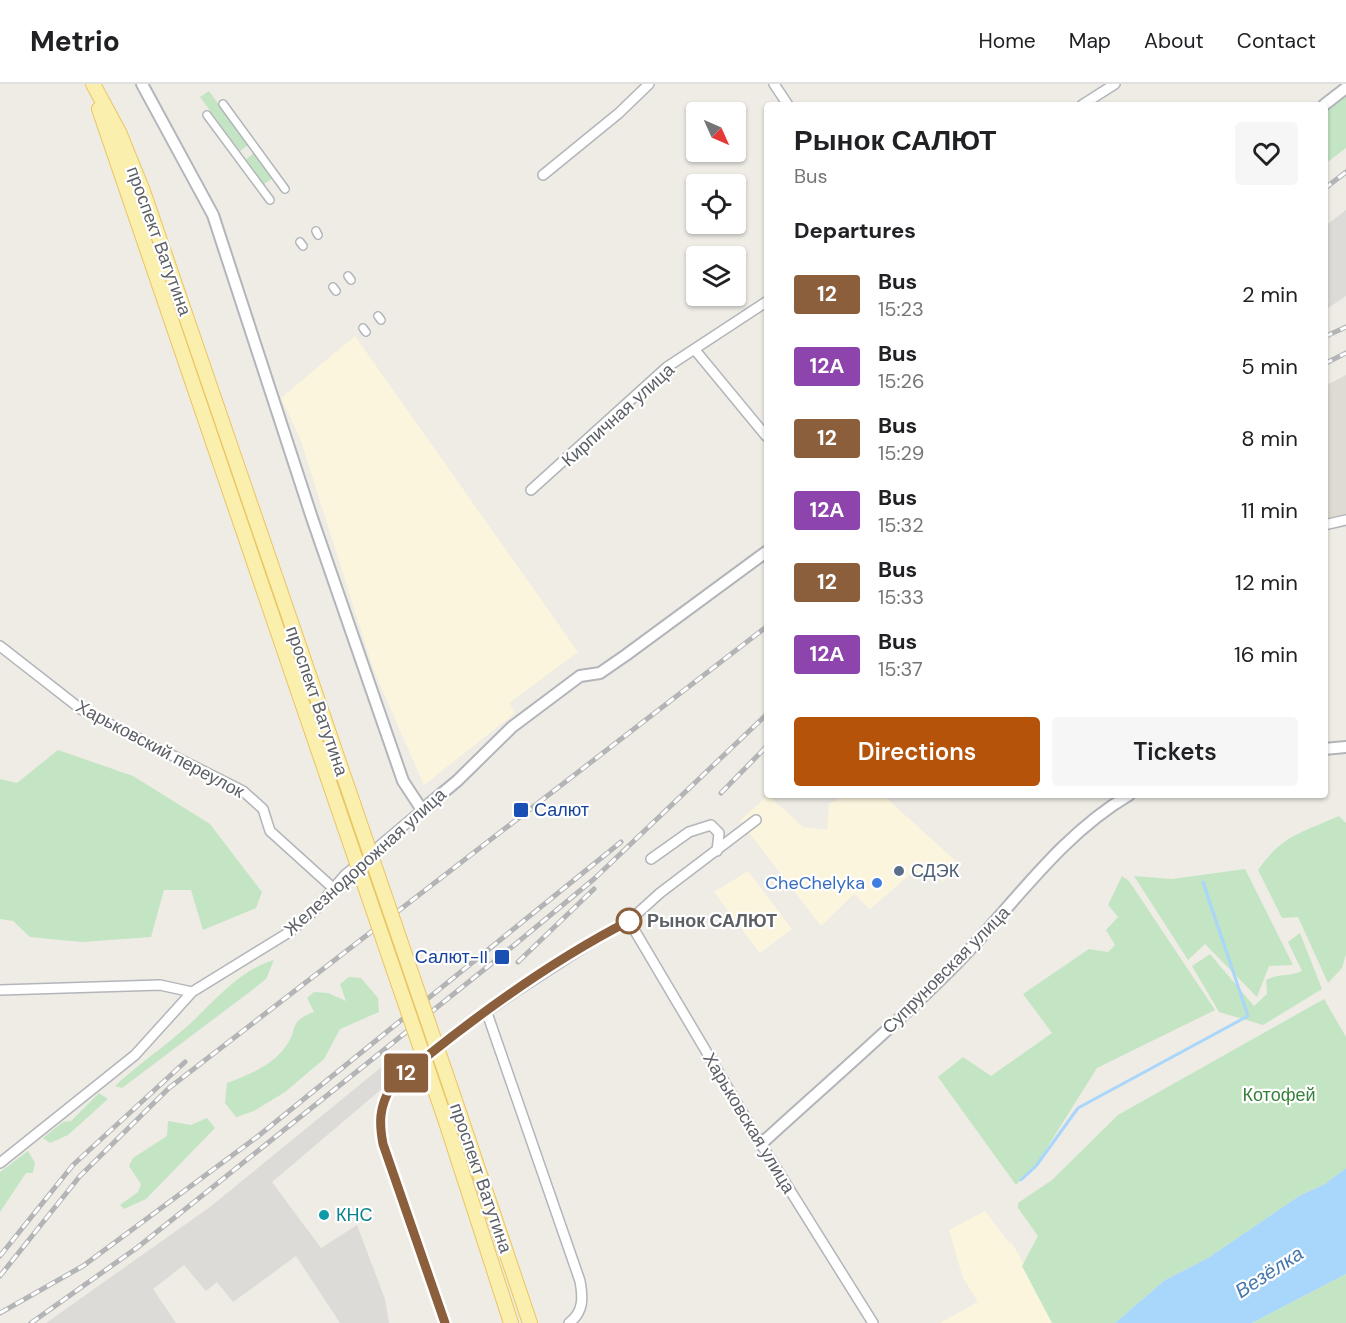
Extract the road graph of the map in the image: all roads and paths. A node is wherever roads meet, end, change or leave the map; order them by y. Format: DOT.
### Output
graph roads {
  1 [pos="92,84"];
  2 [pos="142,84"];
  3 [pos="649,84"];
  4 [pos="774,84"];
  5 [pos="1115,84"];
  6 [pos="1346,88"];
  7 [pos="786,102"];
  8 [pos="1087,102"];
  9 [pos="1328,102"];
  10 [pos="223,104"];
  11 [pos="207,115"];
  12 [pos="543,175"];
  13 [pos="285,189"];
  14 [pos="270,200"];
  15 [pos="764,303"];
  16 [pos="695,350"];
  17 [pos="764,434"];
  18 [pos="531,490"];
  19 [pos="1346,520"];
  20 [pos="1328,524"];
  21 [pos="764,553"];
  22 [pos="0,646"];
  23 [pos="1346,747"];
  24 [pos="1328,749"];
  25 [pos="1124,798"];
  26 [pos="422,810"];
  27 [pos="756,820"];
  28 [pos="717,851"];
  29 [pos="651,859"];
  30 [pos="333,888"];
  31 [pos="629,921"];
  32 [pos="0,990"];
  33 [pos="192,992"];
  34 [pos="487,1013"];
  35 [pos="761,1144"];
  36 [pos="0,1163"];
  37 [pos="530,1319"];
  38 [pos="509,1321"];
  39 [pos="445,1323"];
  40 [pos="569,1323"];
  41 [pos="873,1323"];
  1 -- 37 [label="main road, проспект Ватутина, bridge"];
  1 -- 38 [label="main road, проспект Ватутина, bridge"];
  2 -- 26 [label="street"];
  3 -- 12 [label="street"];
  4 -- 7 [label="street"];
  5 -- 8 [label="street"];
  6 -- 9 [label="street"];
  10 -- 13 [label="street"];
  11 -- 14 [label="street"];
  15 -- 16 [label="street, Кирпичная улица"];
  16 -- 17 [label="street"];
  16 -- 18 [label="street, Кирпичная улица"];
  19 -- 20 [label="street"];
  21 -- 26 [label="street, Железнодорожная улица"];
  22 -- 30 [label="street, Харьковский переулок"];
  23 -- 24 [label="street"];
  25 -- 35 [label="street, Супруновская улица"];
  26 -- 30 [label="street, Железнодорожная улица"];
  27 -- 28 [label="street"];
  28 -- 29 [label="street"];
  28 -- 31 [label="street"];
  30 -- 33 [label="street, Железнодорожная улица"];
  31 -- 34 [label="street"];
  31 -- 35 [label="street, Харьковская улица"];
  32 -- 33 [label="street"];
  33 -- 36 [label="street, Железнодорожная улица"];
  34 -- 39 [label="street"];
  34 -- 40 [label="street"];
  35 -- 41 [label="street, Харьковская улица"];
}
